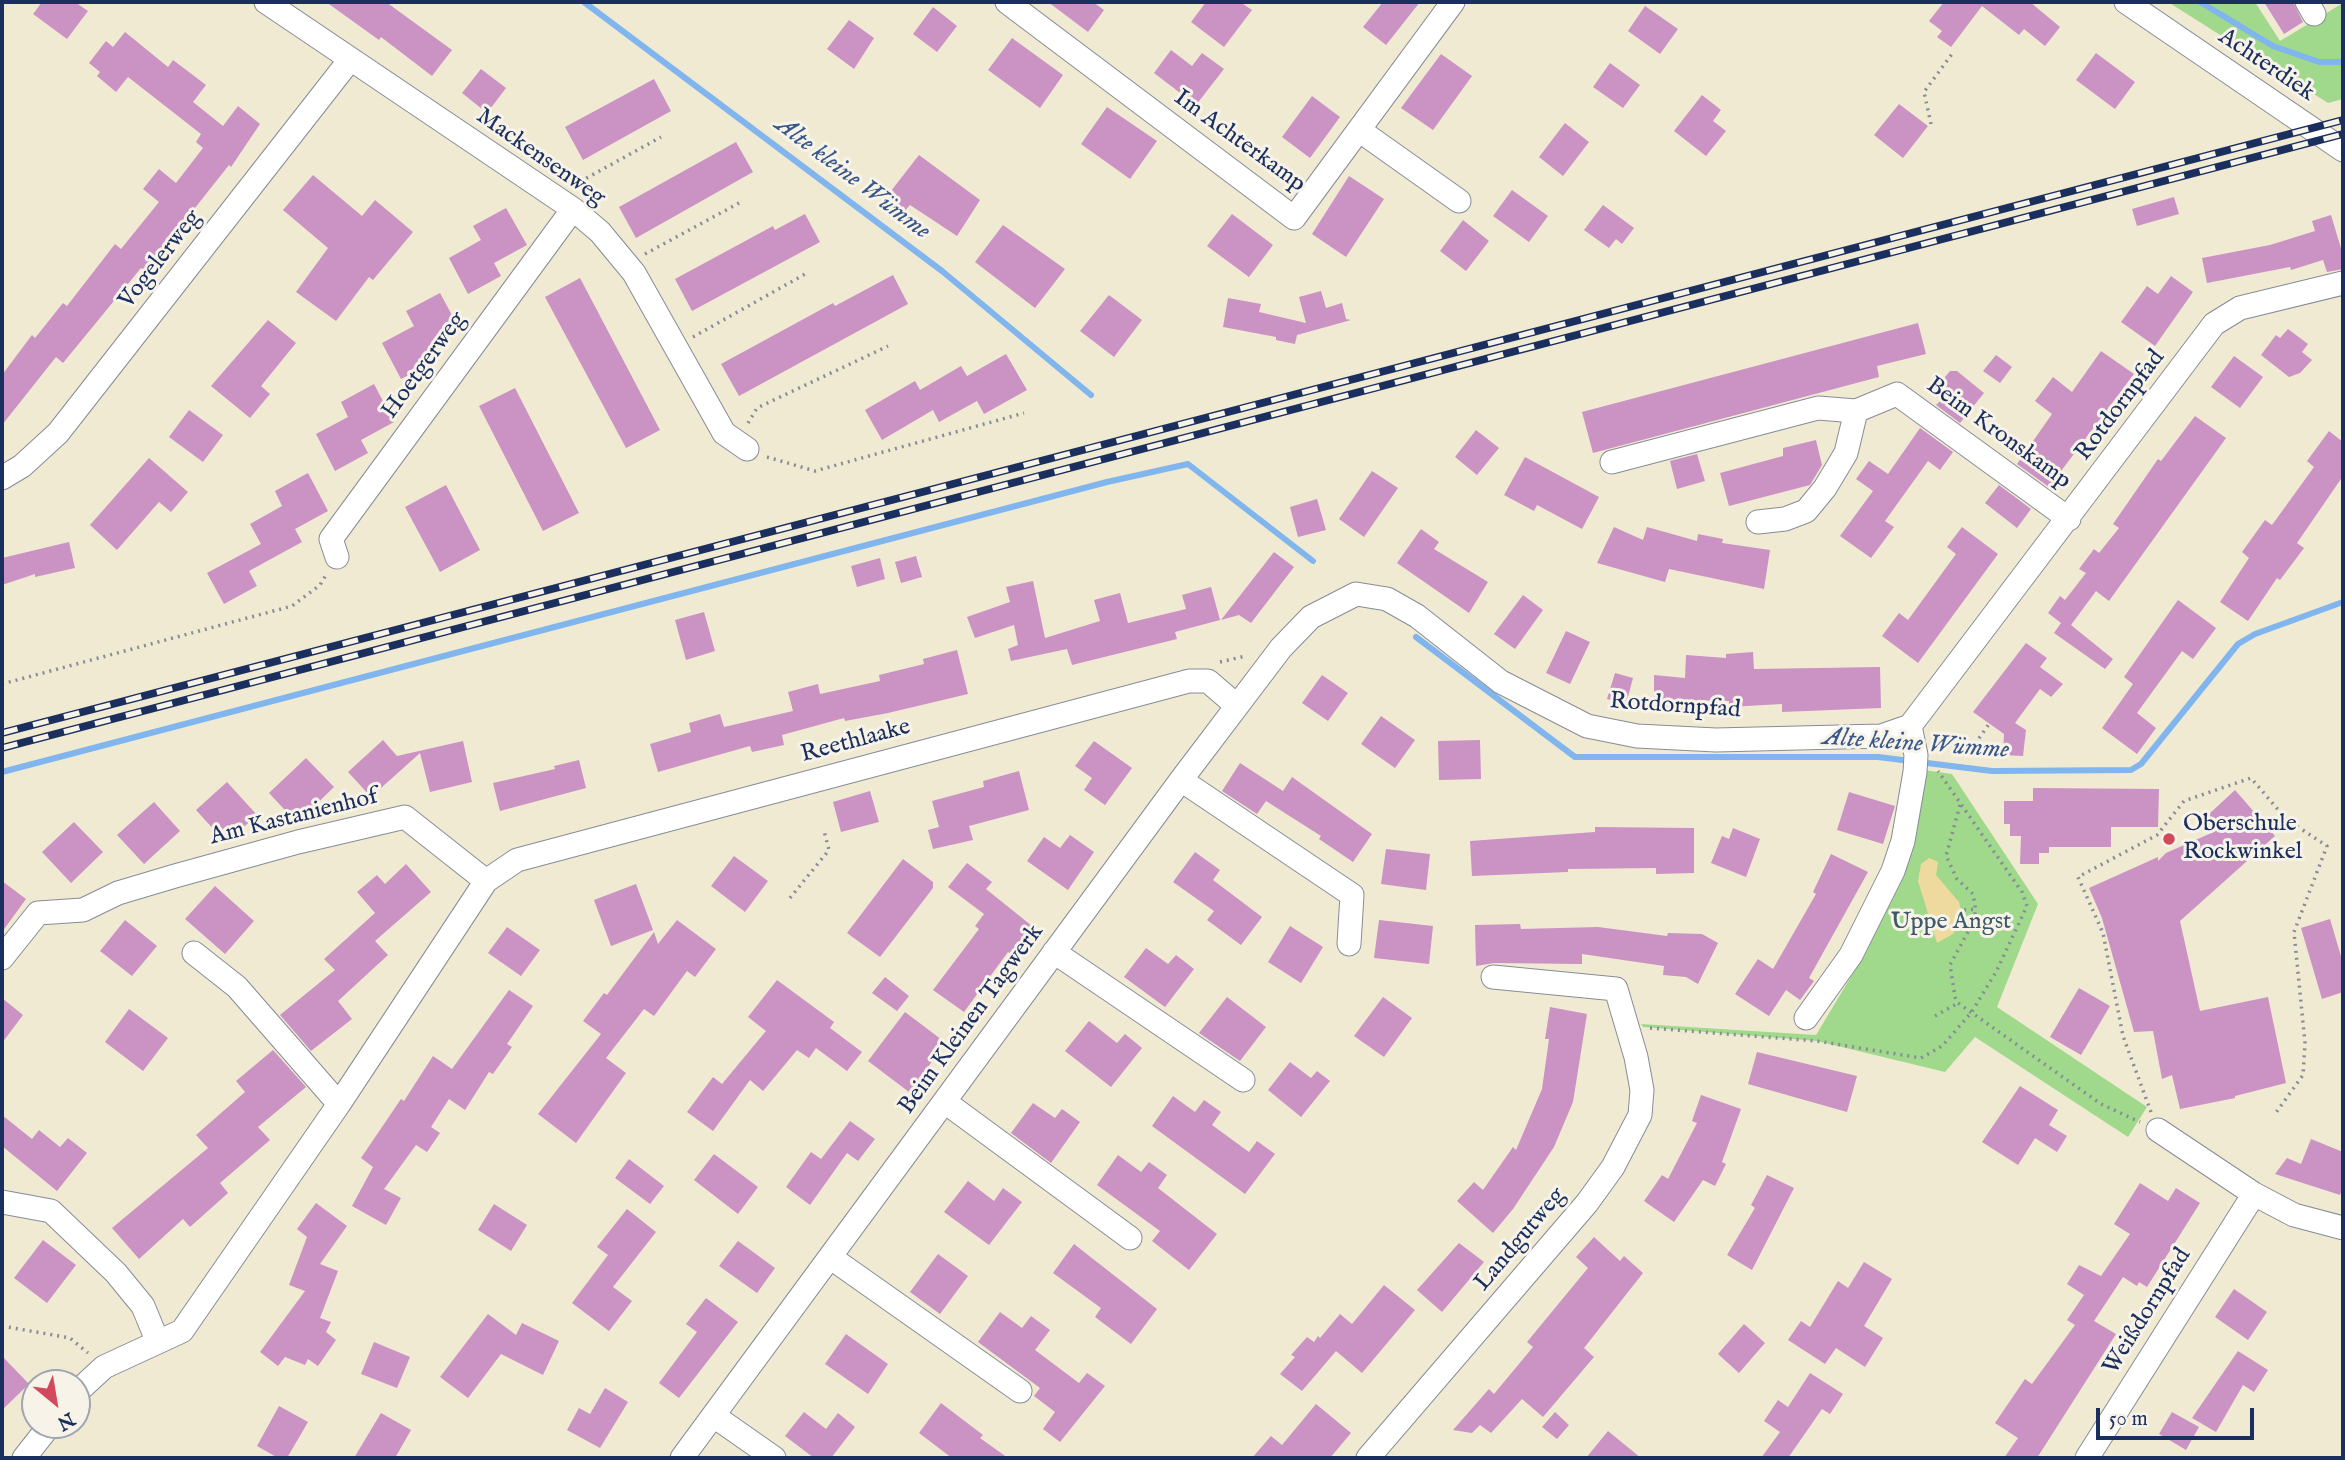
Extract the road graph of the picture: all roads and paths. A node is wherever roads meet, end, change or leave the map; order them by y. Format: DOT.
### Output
graph roads {
  1 [pos="266,2"];
  2 [pos="1007,2"];
  3 [pos="1453,2"];
  4 [pos="2126,2"];
  5 [pos="1952,54"];
  6 [pos="349,61"];
  7 [pos="1931,124"];
  8 [pos="1359,130"];
  9 [pos="661,138"];
  10 [pos="2343,150"];
  11 [pos="1459,201"];
  12 [pos="741,202"];
  13 [pos="568,206"];
  14 [pos="627,264"];
  15 [pos="807,272"];
  16 [pos="2343,284"];
  17 [pos="888,346"];
  18 [pos="676,347"];
  19 [pos="1856,411"];
  20 [pos="1024,413"];
  21 [pos="742,446"];
  22 [pos="1612,462"];
  23 [pos="2,478"];
  24 [pos="2069,519"];
  25 [pos="1758,522"];
  26 [pos="337,557"];
  27 [pos="1311,617"];
  28 [pos="1281,648"];
  29 [pos="1189,681"];
  30 [pos="2,684"];
  31 [pos="1237,706"];
  32 [pos="1989,724"];
  33 [pos="1910,726"];
  34 [pos="1975,744"];
  35 [pos="1922,765"];
  36 [pos="1181,780"];
  37 [pos="1960,804"];
  38 [pos="824,831"];
  39 [pos="486,881"];
  40 [pos="790,898"];
  41 [pos="1976,908"];
  42 [pos="1964,911"];
  43 [pos="1349,944"];
  44 [pos="1054,952"];
  45 [pos="194,953"];
  46 [pos="2,958"];
  47 [pos="1493,978"];
  48 [pos="1958,1003"];
  49 [pos="1971,1013"];
  50 [pos="1935,1016"];
  51 [pos="1806,1018"];
  52 [pos="1627,1025"];
  53 [pos="1243,1080"];
  54 [pos="945,1102"];
  55 [pos="340,1104"];
  56 [pos="2275,1114"];
  57 [pos="2158,1130"];
  58 [pos="2253,1194"];
  59 [pos="2,1202"];
  60 [pos="2343,1228"];
  61 [pos="1130,1238"];
  62 [pos="830,1257"];
  63 [pos="2,1326"];
  64 [pos="157,1340"];
  65 [pos="104,1367"];
  66 [pos="91,1379"];
  67 [pos="1020,1391"];
  68 [pos="714,1416"];
  69 [pos="39,1439"];
  70 [pos="24,1458"];
  71 [pos="682,1458"];
  72 [pos="774,1458"];
  73 [pos="1368,1458"];
  74 [pos="2087,1458"];
  1 -- 6 [label="street, Mackensenweg"];
  2 -- 8 [label="street, Im Achterkamp"];
  3 -- 8 [label="street, Im Achterkamp"];
  4 -- 10 [label="street, Achterdiek"];
  5 -- 7 [label="path"];
  6 -- 13 [label="street, Mackensenweg"];
  6 -- 23 [label="street, Vogelerweg"];
  8 -- 11 [label="street"];
  9 -- 13 [label="path"];
  12 -- 14 [label="path"];
  13 -- 14 [label="street, Mackensenweg"];
  13 -- 26 [label="street, Hoetgerweg"];
  14 -- 18 [label="street, Mackensenweg"];
  15 -- 18 [label="path"];
  16 -- 24 [label="street, Rotdornpfad"];
  17 -- 21 [label="path"];
  18 -- 21 [label="street, Mackensenweg"];
  19 -- 22 [label="street, Beim Kronskamp"];
  19 -- 24 [label="street, Beim Kronskamp"];
  19 -- 25 [label="street"];
  20 -- 21 [label="path"];
  24 -- 33 [label="street, Rotdornpfad"];
  26 -- 30 [label="path"];
  27 -- 28 [label="street, Beim Kleinen Tagwerk"];
  27 -- 33 [label="street, Rotdornpfad"];
  28 -- 29 [label="path"];
  28 -- 31 [label="street, Beim Kleinen Tagwerk"];
  29 -- 31 [label="street"];
  29 -- 39 [label="street, Reethlaake"];
  31 -- 36 [label="street, Beim Kleinen Tagwerk"];
  32 -- 34 [label="path"];
  33 -- 35 [label="street"];
  35 -- 37 [label="path"];
  35 -- 51 [label="street"];
  36 -- 43 [label="street"];
  36 -- 44 [label="street, Beim Kleinen Tagwerk"];
  37 -- 41 [label="path"];
  37 -- 49 [label="path"];
  38 -- 40 [label="path"];
  39 -- 46 [label="street, Am Kastanienhof"];
  39 -- 55 [label="street"];
  41 -- 42 [label="path"];
  41 -- 48 [label="path"];
  44 -- 53 [label="street"];
  44 -- 54 [label="street, Beim Kleinen Tagwerk"];
  45 -- 55 [label="street"];
  47 -- 52 [label="street, Landgutweg"];
  48 -- 49 [label="path"];
  48 -- 50 [label="path"];
  49 -- 52 [label="path"];
  49 -- 57 [label="path"];
  52 -- 73 [label="street, Landgutweg"];
  54 -- 61 [label="street"];
  54 -- 62 [label="street, Beim Kleinen Tagwerk"];
  55 -- 64 [label="street"];
  56 -- 57 [label="path"];
  57 -- 58 [label="street"];
  58 -- 60 [label="street"];
  58 -- 74 [label="street, Weißdornpfad"];
  59 -- 64 [label="street"];
  62 -- 67 [label="street"];
  62 -- 68 [label="street, Beim Kleinen Tagwerk"];
  63 -- 65 [label="path"];
  64 -- 65 [label="street"];
  65 -- 66 [label="street"];
  68 -- 71 [label="street, Beim Kleinen Tagwerk"];
  68 -- 72 [label="street"];
  69 -- 70 [label="street"];
}
